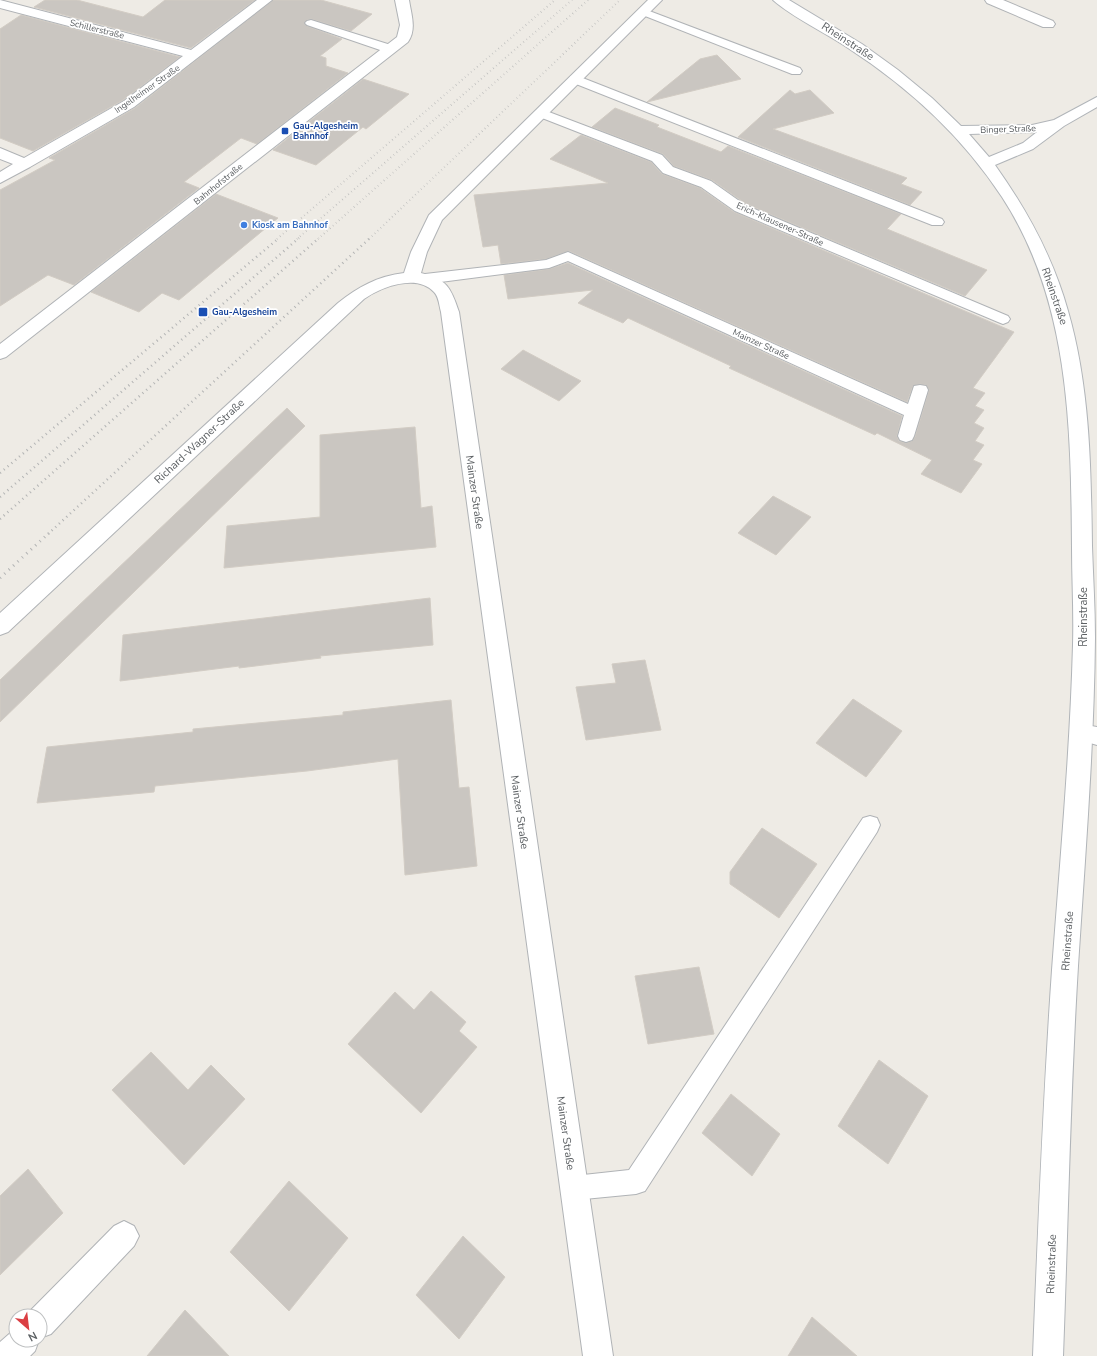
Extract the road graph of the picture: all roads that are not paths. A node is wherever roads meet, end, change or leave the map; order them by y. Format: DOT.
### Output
graph roads {
  1 [pos="265,0"];
  2 [pos="402,0"];
  3 [pos="655,0"];
  4 [pos="780,0"];
  5 [pos="992,0"];
  6 [pos="11,4"];
  7 [pos="644,12"];
  8 [pos="311,23"];
  9 [pos="1048,24"];
  10 [pos="390,48"];
  11 [pos="194,55"];
  12 [pos="796,71"];
  13 [pos="575,79"];
  14 [pos="1097,101"];
  15 [pos="541,113"];
  16 [pos="1060,123"];
  17 [pos="957,130"];
  18 [pos="0,153"];
  19 [pos="985,162"];
  20 [pos="24,164"];
  21 [pos="0,178"];
  22 [pos="937,222"];
  23 [pos="418,279"];
  24 [pos="1003,320"];
  25 [pos="0,353"];
  26 [pos="920,390"];
  27 [pos="912,412"];
  28 [pos="906,436"];
  29 [pos="0,626"];
  30 [pos="1088,734"];
  31 [pos="870,825"];
  32 [pos="574,1188"];
  33 [pos="124,1236"];
  34 [pos="48,1315"];
  35 [pos="16,1348"];
  36 [pos="8,1356"];
  37 [pos="598,1356"];
  38 [pos="1048,1356"];
  1 -- 11 [label="street, Ingelheimer Straße"];
  2 -- 10 [label="street, Bahnhofstraße"];
  3 -- 7 [label="street"];
  4 -- 17 [label="street, Rheinstraße"];
  5 -- 9 [label="street"];
  6 -- 11 [label="street, Schillerstraße"];
  7 -- 12 [label="lane"];
  7 -- 13 [label="street"];
  8 -- 10 [label="lane"];
  10 -- 25 [label="street, Bahnhofstraße"];
  11 -- 20 [label="street, Ingelheimer Straße"];
  13 -- 15 [label="street"];
  13 -- 22 [label="lane"];
  14 -- 16 [label="street, Binger Straße"];
  15 -- 23 [label="street"];
  15 -- 24 [label="lane, Erich-Klausener-Straße"];
  16 -- 17 [label="street, Binger Straße"];
  16 -- 19 [label="street, Binger Straße"];
  17 -- 19 [label="street, Rheinstraße"];
  18 -- 20 [label="street"];
  19 -- 30 [label="street, Rheinstraße"];
  20 -- 21 [label="street, Ingelheimer Straße"];
  23 -- 27 [label="lane, Mainzer Straße"];
  23 -- 29 [label="street, Richard-Wagner-Straße"];
  23 -- 32 [label="street, Mainzer Straße"];
  26 -- 27 [label="lane"];
  27 -- 28 [label="lane"];
  30 -- 38 [label="street, Rheinstraße"];
  31 -- 32 [label="lane"];
  32 -- 37 [label="street, Mainzer Straße"];
  33 -- 34 [label="street"];
  35 -- 36 [label="street"];
}
